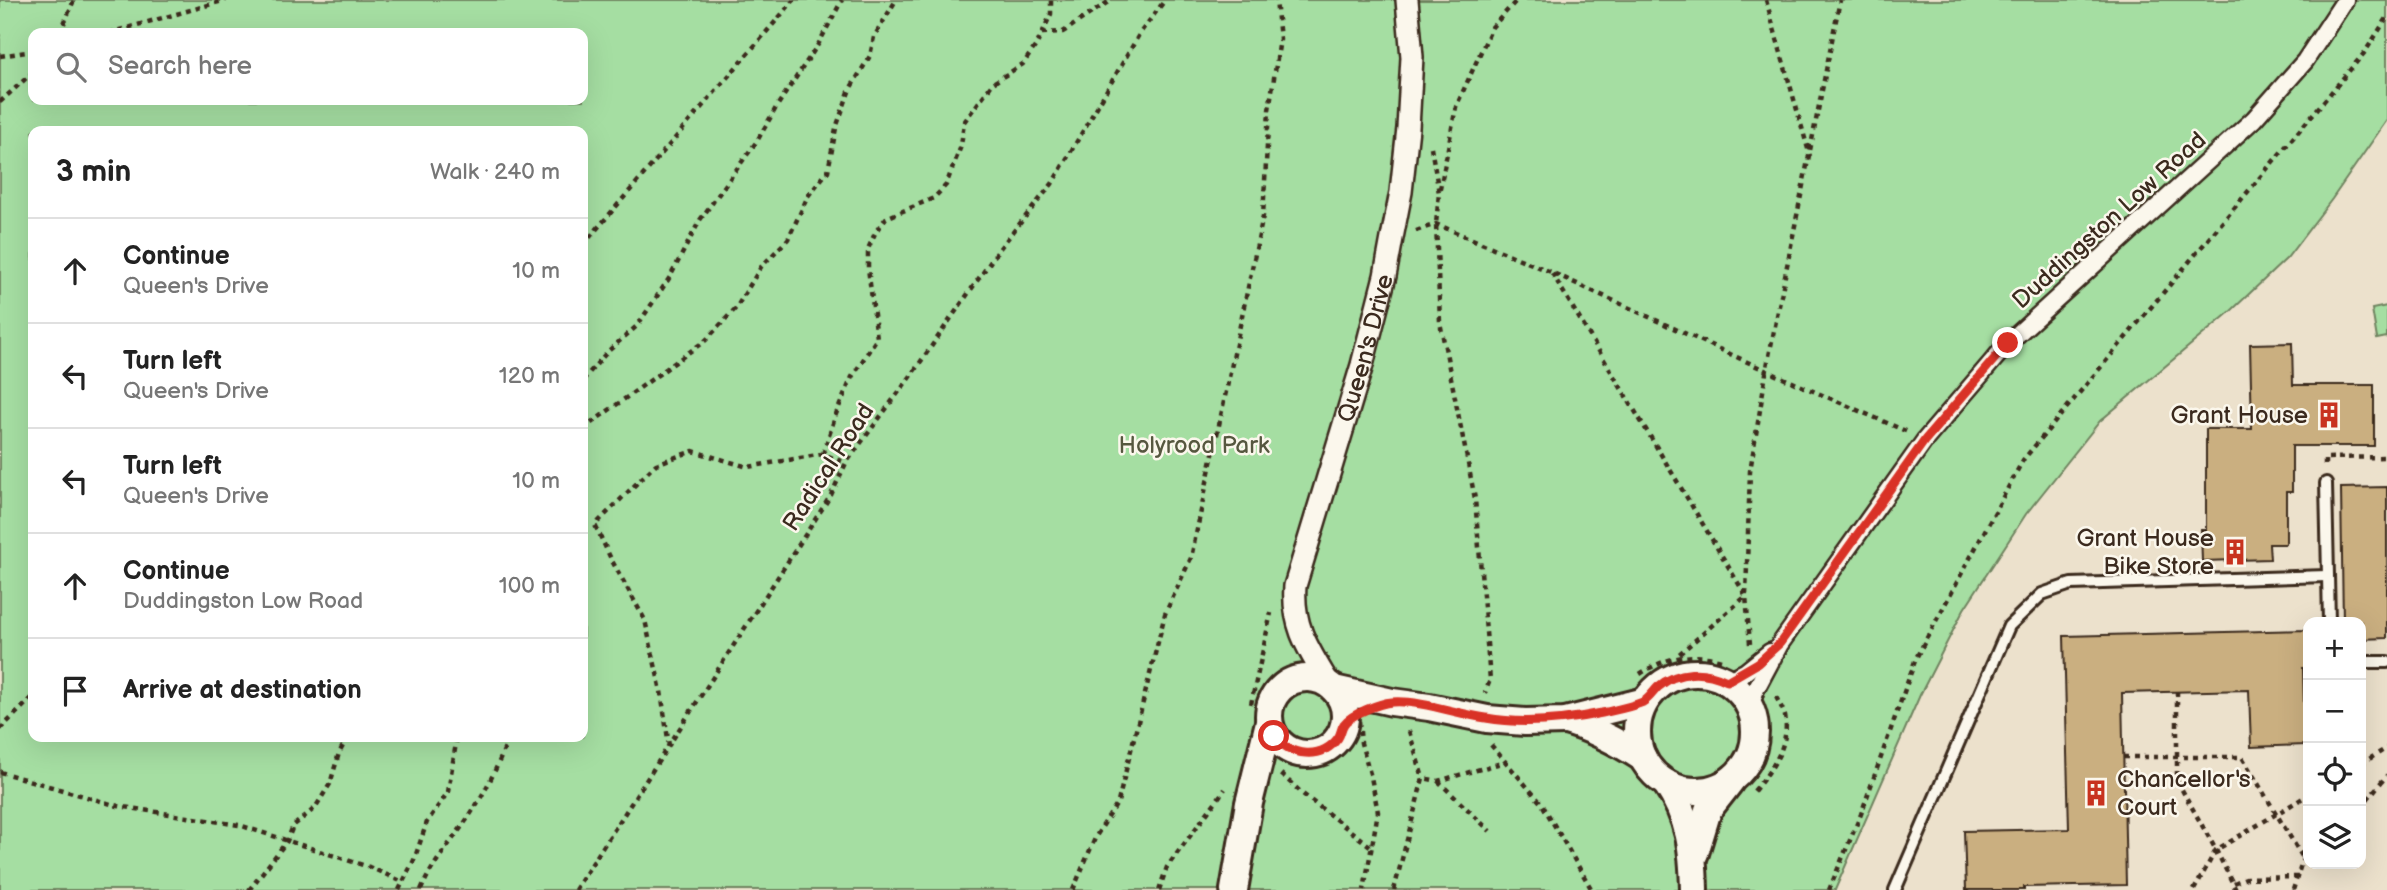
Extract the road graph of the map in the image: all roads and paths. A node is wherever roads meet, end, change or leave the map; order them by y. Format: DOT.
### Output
graph roads {
  1 [pos="75,0"];
  2 [pos="226,0"];
  3 [pos="794,0"];
  4 [pos="842,0"];
  5 [pos="895,0"];
  6 [pos="1051,0"];
  7 [pos="1111,0"];
  8 [pos="1165,0"];
  9 [pos="1276,0"];
  10 [pos="1407,0"];
  11 [pos="1517,0"];
  12 [pos="1766,0"];
  13 [pos="1840,0"];
  14 [pos="2345,0"];
  15 [pos="2387,18"];
  16 [pos="62,28"];
  17 [pos="127,28"];
  18 [pos="1042,33"];
  19 [pos="28,52"];
  20 [pos="0,56"];
  21 [pos="28,77"];
  22 [pos="0,102"];
  23 [pos="1430,141"];
  24 [pos="1810,157"];
  25 [pos="1439,193"];
  26 [pos="1436,224"];
  27 [pos="1392,238"];
  28 [pos="588,239"];
  29 [pos="1551,272"];
  30 [pos="1767,371"];
  31 [pos="588,374"];
  32 [pos="588,425"];
  33 [pos="1925,440"];
  34 [pos="824,454"];
  35 [pos="2387,457"];
  36 [pos="846,463"];
  37 [pos="2326,483"];
  38 [pos="2327,576"];
  39 [pos="1746,596"];
  40 [pos="2329,617"];
  41 [pos="1677,656"];
  42 [pos="2366,662"];
  43 [pos="2387,662"];
  44 [pos="1758,663"];
  45 [pos="1727,681"];
  46 [pos="1331,687"];
  47 [pos="1640,690"];
  48 [pos="2177,691"];
  49 [pos="1482,701"];
  50 [pos="28,702"];
  51 [pos="1396,703"];
  52 [pos="1750,706"];
  53 [pos="1351,718"];
  54 [pos="1565,721"];
  55 [pos="1269,722"];
  56 [pos="0,729"];
  57 [pos="346,742"];
  58 [pos="456,742"];
  59 [pos="507,742"];
  60 [pos="668,746"];
  61 [pos="2387,748"];
  62 [pos="1298,753"];
  63 [pos="2123,757"];
  64 [pos="2177,757"];
  65 [pos="1643,758"];
  66 [pos="2366,761"];
  67 [pos="1504,762"];
  68 [pos="1273,766"];
  69 [pos="0,772"];
  70 [pos="2387,775"];
  71 [pos="1423,778"];
  72 [pos="1438,781"];
  73 [pos="1666,783"];
  74 [pos="1227,786"];
  75 [pos="1742,787"];
  76 [pos="1254,788"];
  77 [pos="2303,798"];
  78 [pos="2362,806"];
  79 [pos="2277,815"];
  80 [pos="1490,831"];
  81 [pos="287,841"];
  82 [pos="1370,846"];
  83 [pos="2216,850"];
  84 [pos="2303,853"];
  85 [pos="2303,864"];
  86 [pos="2298,877"];
  87 [pos="1694,878"];
  88 [pos="403,882"];
  89 [pos="2234,883"];
  90 [pos="2293,888"];
  91 [pos="249,890"];
  92 [pos="399,890"];
  93 [pos="421,890"];
  94 [pos="575,890"];
  95 [pos="1073,890"];
  96 [pos="1159,890"];
  97 [pos="1234,890"];
  98 [pos="1364,890"];
  99 [pos="1394,890"];
  100 [pos="1829,890"];
  101 [pos="1895,890"];
  102 [pos="2194,890"];
  103 [pos="2236,890"];
  1 -- 16 [label="path"];
  2 -- 17 [label="path"];
  3 -- 28 [label="path"];
  4 -- 31 [label="path"];
  5 -- 32 [label="path"];
  6 -- 18 [label="path"];
  7 -- 18 [label="path"];
  8 -- 36 [label="path, Radical Road"];
  9 -- 95 [label="path"];
  10 -- 27 [label="street, Queen's Drive"];
  11 -- 25 [label="path"];
  12 -- 24 [label="path"];
  13 -- 24 [label="path"];
  14 -- 33 [label="street, Duddingston Low Road"];
  15 -- 100 [label="path"];
  18 -- 34 [label="path"];
  19 -- 20 [label="path"];
  21 -- 22 [label="path"];
  23 -- 25 [label="path"];
  24 -- 30 [label="path"];
  25 -- 26 [label="path"];
  26 -- 27 [label="path"];
  26 -- 29 [label="path"];
  26 -- 49 [label="path"];
  27 -- 46 [label="street, Queen's Drive"];
  29 -- 30 [label="path"];
  29 -- 39 [label="path"];
  30 -- 33 [label="path"];
  30 -- 39 [label="path"];
  33 -- 44 [label="street, Duddingston Low Road"];
  34 -- 36 [label="path"];
  34 -- 60 [label="path"];
  35 -- 37 [label="path"];
  36 -- 60 [label="path, Radical Road"];
  37 -- 38 [label="lane"];
  38 -- 40 [label="lane"];
  38 -- 101 [label="lane"];
  39 -- 41 [label="path"];
  39 -- 44 [label="path"];
  41 -- 44 [label="path"];
  41 -- 47 [label="path"];
  42 -- 43 [label="lane"];
  44 -- 45 [label="street"];
  44 -- 52 [label="street"];
  44 -- 75 [label="path"];
  45 -- 47 [label="street"];
  45 -- 52 [label="street"];
  46 -- 51 [label="street"];
  46 -- 53 [label="street, Queen's Drive"];
  46 -- 55 [label="street"];
  47 -- 54 [label="street"];
  47 -- 65 [label="street"];
  48 -- 64 [label="path"];
  50 -- 56 [label="path"];
  51 -- 53 [label="street"];
  51 -- 54 [label="street"];
  51 -- 71 [label="path"];
  52 -- 75 [label="street"];
  53 -- 62 [label="street"];
  53 -- 82 [label="path"];
  54 -- 65 [label="street"];
  55 -- 62 [label="street"];
  55 -- 76 [label="street"];
  57 -- 81 [label="path"];
  58 -- 88 [label="path"];
  59 -- 93 [label="path"];
  60 -- 94 [label="path, Radical Road"];
  61 -- 66 [label="path"];
  62 -- 68 [label="street"];
  63 -- 64 [label="path"];
  64 -- 79 [label="path"];
  64 -- 83 [label="path"];
  65 -- 73 [label="street"];
  67 -- 72 [label="path"];
  68 -- 76 [label="street"];
  68 -- 82 [label="path"];
  69 -- 81 [label="path"];
  70 -- 78 [label="path"];
  71 -- 72 [label="path"];
  71 -- 99 [label="path"];
  72 -- 80 [label="path"];
  73 -- 75 [label="street"];
  73 -- 87 [label="street"];
  74 -- 96 [label="path"];
  75 -- 87 [label="street"];
  76 -- 97 [label="street"];
  77 -- 79 [label="path"];
  79 -- 83 [label="path"];
  79 -- 84 [label="path"];
  81 -- 88 [label="path"];
  81 -- 91 [label="path"];
  82 -- 98 [label="path"];
  83 -- 89 [label="path"];
  83 -- 102 [label="path"];
  85 -- 86 [label="path"];
  86 -- 89 [label="path"];
  86 -- 90 [label="path"];
  88 -- 92 [label="path"];
  89 -- 103 [label="path"];
}
